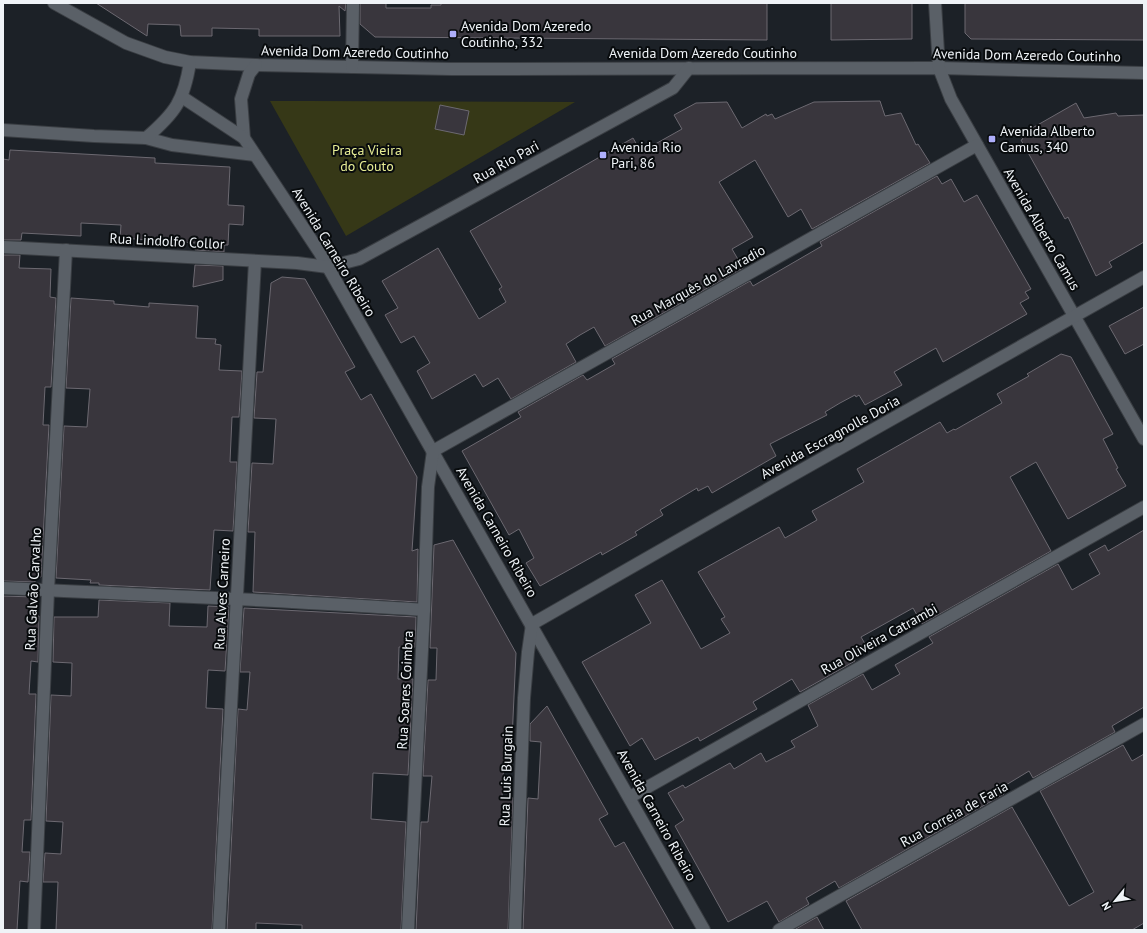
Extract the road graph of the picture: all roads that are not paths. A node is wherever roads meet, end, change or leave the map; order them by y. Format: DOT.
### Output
graph roads {
  1 [pos="54,3"];
  2 [pos="353,3"];
  3 [pos="935,3"];
  4 [pos="190,62"];
  5 [pos="256,65"];
  6 [pos="352,67"];
  7 [pos="689,68"];
  8 [pos="939,68"];
  9 [pos="1144,72"];
  10 [pos="182,97"];
  11 [pos="3,130"];
  12 [pos="146,138"];
  13 [pos="244,138"];
  14 [pos="977,145"];
  15 [pos="255,155"];
  16 [pos="3,246"];
  17 [pos="66,250"];
  18 [pos="255,260"];
  19 [pos="328,267"];
  20 [pos="1144,278"];
  21 [pos="1075,317"];
  22 [pos="1144,439"];
  23 [pos="433,451"];
  24 [pos="1144,507"];
  25 [pos="3,588"];
  26 [pos="48,592"];
  27 [pos="236,600"];
  28 [pos="424,610"];
  29 [pos="532,624"];
  30 [pos="1144,724"];
  31 [pos="630,797"];
  32 [pos="34,930"];
  33 [pos="219,930"];
  34 [pos="408,930"];
  35 [pos="516,930"];
  36 [pos="704,930"];
  37 [pos="779,930"];
  1 -- 4 [label="street, Avenida Dom Azeredo Coutinho"];
  2 -- 6 [label="street"];
  3 -- 8 [label="street, Avenida Alberto Camus"];
  4 -- 5 [label="street, Avenida Dom Azeredo Coutinho"];
  4 -- 10 [label="street"];
  5 -- 6 [label="street, Avenida Dom Azeredo Coutinho"];
  5 -- 13 [label="street"];
  6 -- 7 [label="street, Avenida Dom Azeredo Coutinho"];
  7 -- 8 [label="street, Avenida Dom Azeredo Coutinho"];
  7 -- 19 [label="street, Rua Rio Pari"];
  8 -- 9 [label="street, Avenida Dom Azeredo Coutinho"];
  8 -- 14 [label="street, Avenida Alberto Camus"];
  10 -- 12 [label="street"];
  10 -- 13 [label="street"];
  11 -- 12 [label="street"];
  12 -- 15 [label="street"];
  13 -- 15 [label="street"];
  14 -- 21 [label="street, Avenida Alberto Camus"];
  14 -- 23 [label="street, Rua Marquês do Lavradio"];
  15 -- 19 [label="street, Avenida Carneiro Ribeiro"];
  16 -- 17 [label="street, Rua Lindolfo Collor"];
  17 -- 18 [label="street, Rua Lindolfo Collor"];
  17 -- 26 [label="street, Rua Galvão Carvalho"];
  18 -- 19 [label="street, Rua Lindolfo Collor"];
  18 -- 27 [label="street, Rua Alves Carneiro"];
  19 -- 23 [label="street, Avenida Carneiro Ribeiro"];
  20 -- 21 [label="street, Avenida Escragnolle Doria"];
  21 -- 22 [label="street, Avenida Alberto Camus"];
  21 -- 29 [label="street, Avenida Escragnolle Doria"];
  23 -- 28 [label="street, Rua Soares Coimbra"];
  23 -- 29 [label="street, Avenida Carneiro Ribeiro"];
  24 -- 31 [label="street, Rua Oliveira Catrambi"];
  25 -- 26 [label="street"];
  26 -- 27 [label="street"];
  26 -- 32 [label="street, Rua Galvão Carvalho"];
  27 -- 28 [label="street"];
  27 -- 33 [label="street, Rua Alves Carneiro"];
  28 -- 34 [label="street, Rua Soares Coimbra"];
  29 -- 31 [label="street, Avenida Carneiro Ribeiro"];
  29 -- 35 [label="street, Rua Luis Burgain"];
  30 -- 37 [label="street, Rua Correia de Faria"];
  31 -- 36 [label="street, Avenida Carneiro Ribeiro"];
}
